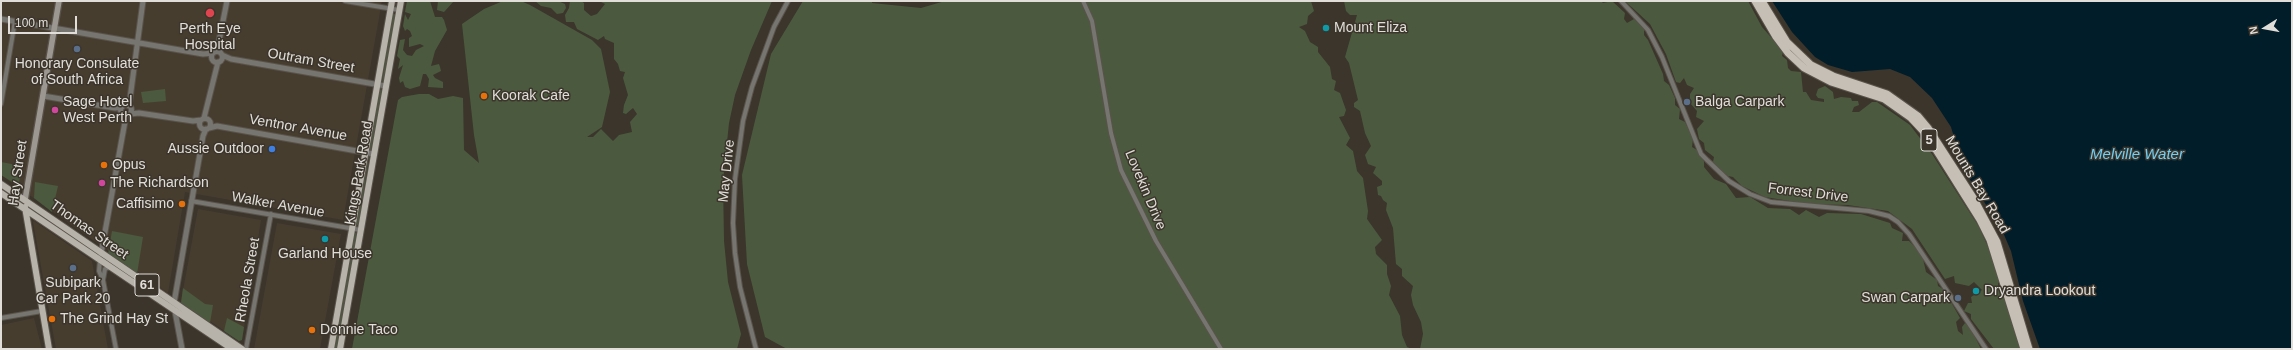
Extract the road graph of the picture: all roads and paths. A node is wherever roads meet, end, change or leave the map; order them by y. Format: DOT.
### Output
graph roads {
  1 [pos="59,1"];
  2 [pos="143,1"];
  3 [pos="227,1"];
  4 [pos="345,1"];
  5 [pos="392,1"];
  6 [pos="401,1"];
  7 [pos="788,1"];
  8 [pos="1083,1"];
  9 [pos="1620,1"];
  10 [pos="1756,1"];
  11 [pos="1762,1"];
  12 [pos="390,8"];
  13 [pos="399,10"];
  14 [pos="1,18"];
  15 [pos="15,21"];
  16 [pos="54,28"];
  17 [pos="137,42"];
  18 [pos="217,57"];
  19 [pos="377,84"];
  20 [pos="386,86"];
  21 [pos="43,96"];
  22 [pos="1,104"];
  23 [pos="125,110"];
  24 [pos="205,124"];
  25 [pos="365,152"];
  26 [pos="374,154"];
  27 [pos="1,184"];
  28 [pos="1,193"];
  29 [pos="25,200"];
  30 [pos="191,201"];
  31 [pos="24,209"];
  32 [pos="271,214"];
  33 [pos="352,228"];
  34 [pos="361,230"];
  35 [pos="100,257"];
  36 [pos="110,267"];
  37 [pos="103,280"];
  38 [pos="174,303"];
  39 [pos="42,311"];
  40 [pos="175,311"];
  41 [pos="1,318"];
  42 [pos="49,349"];
  43 [pos="116,349"];
  44 [pos="182,349"];
  45 [pos="232,349"];
  46 [pos="242,349"];
  47 [pos="246,349"];
  48 [pos="331,349"];
  49 [pos="340,349"];
  50 [pos="756,349"];
  51 [pos="1221,349"];
  52 [pos="1986,349"];
  53 [pos="2024,349"];
  54 [pos="2029,349"];
  1 -- 16 [label="main road, Hay Street"];
  2 -- 17 [label="street"];
  3 -- 18 [label="street"];
  4 -- 12 [label="street"];
  5 -- 12 [label="main road, Kings Park Road"];
  6 -- 13 [label="main road, Kings Park Road"];
  7 -- 50 [label="street, May Drive"];
  8 -- 51 [label="street, Lovekin Drive"];
  9 -- 52 [label="street, Forrest Drive"];
  10 -- 53 [label="highway, Mounts Bay Road / 5"];
  11 -- 54 [label="highway, Mounts Bay Road / 5"];
  12 -- 13 [label="street"];
  12 -- 19 [label="main road, Kings Park Road"];
  13 -- 20 [label="main road, Kings Park Road"];
  14 -- 15 [label="street, Outram Street"];
  15 -- 16 [label="street, Outram Street"];
  15 -- 22 [label="street"];
  16 -- 17 [label="street, Outram Street"];
  16 -- 21 [label="main road, Hay Street"];
  17 -- 18 [label="street, Outram Street"];
  17 -- 23 [label="street"];
  18 -- 19 [label="street, Outram Street"];
  18 -- 24 [label="street"];
  19 -- 20 [label="street, Outram Street"];
  19 -- 25 [label="main road, Kings Park Road"];
  20 -- 26 [label="main road, Kings Park Road"];
  21 -- 23 [label="street"];
  21 -- 29 [label="main road, Hay Street"];
  23 -- 24 [label="street, Ventnor Avenue"];
  23 -- 35 [label="street"];
  24 -- 25 [label="street, Ventnor Avenue"];
  24 -- 30 [label="street"];
  25 -- 26 [label="street, Ventnor Avenue"];
  25 -- 33 [label="main road, Kings Park Road"];
  26 -- 34 [label="main road, Kings Park Road"];
  27 -- 29 [label="main road, Thomas Street / 61"];
  28 -- 31 [label="main road, Thomas Street / 61"];
  29 -- 31 [label="main road, Hay Street"];
  29 -- 35 [label="main road, Thomas Street / 61"];
  30 -- 32 [label="street, Walker Avenue"];
  30 -- 38 [label="street"];
  31 -- 35 [label="main road, Thomas Street / 61"];
  31 -- 39 [label="main road, Hay Street"];
  32 -- 33 [label="street, Walker Avenue"];
  32 -- 47 [label="street, Rheola Street"];
  33 -- 34 [label="street, Walker Avenue"];
  33 -- 48 [label="main road, Kings Park Road"];
  34 -- 49 [label="main road, Kings Park Road"];
  35 -- 36 [label="main road, Thomas Street / 61"];
  35 -- 37 [label="street"];
  35 -- 38 [label="main road, Thomas Street / 61"];
  36 -- 37 [label="street"];
  36 -- 40 [label="main road, Thomas Street / 61"];
  37 -- 43 [label="street"];
  38 -- 46 [label="main road, Thomas Street / 61"];
  39 -- 41 [label="street"];
  39 -- 42 [label="main road, Hay Street"];
  40 -- 44 [label="street"];
  40 -- 45 [label="main road, Thomas Street / 61"];
}
